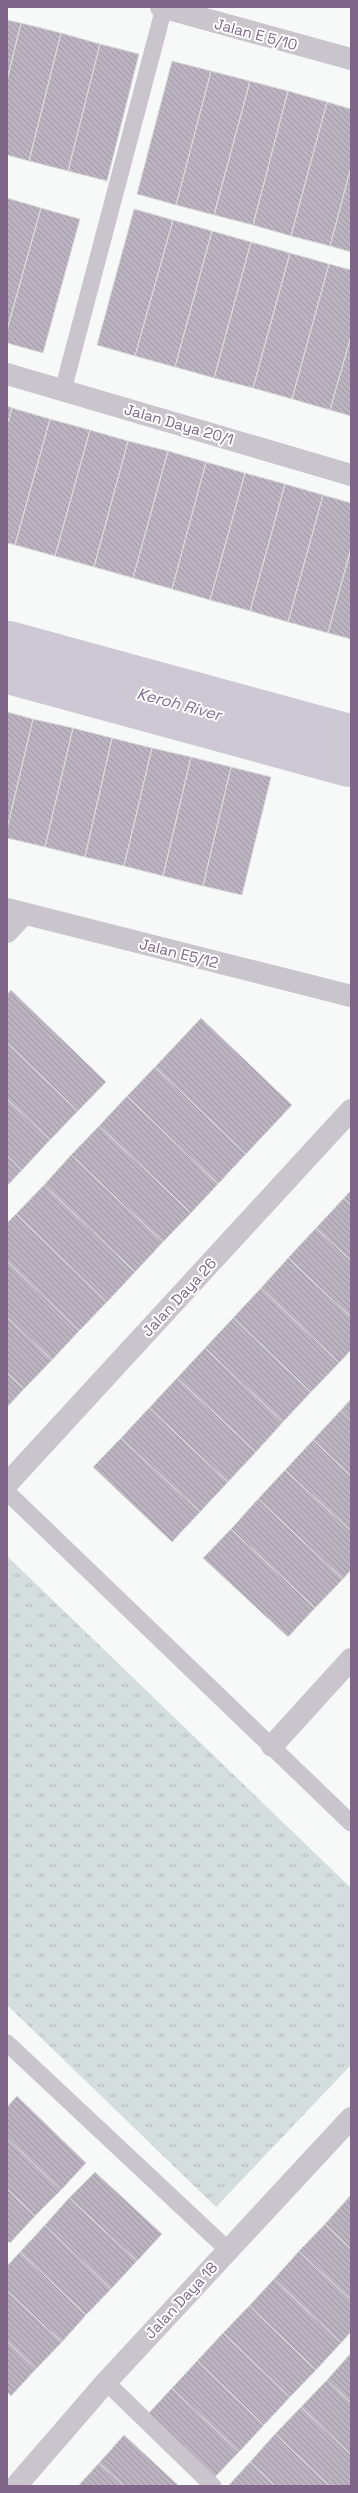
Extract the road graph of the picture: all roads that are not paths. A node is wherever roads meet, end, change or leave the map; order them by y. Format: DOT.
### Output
graph roads {
  1 [pos="162,7"];
  2 [pos="203,14"];
  3 [pos="351,59"];
  4 [pos="7,374"];
  5 [pos="63,390"];
  6 [pos="351,475"];
  7 [pos="16,912"];
  8 [pos="7,932"];
  9 [pos="351,996"];
  10 [pos="351,1110"];
  11 [pos="7,1484"];
  12 [pos="7,1492"];
  13 [pos="351,1659"];
  14 [pos="272,1746"];
  15 [pos="351,1823"];
  16 [pos="7,2043"];
  17 [pos="351,2118"];
  18 [pos="228,2250"];
  19 [pos="106,2382"];
  20 [pos="16,2486"];
  21 [pos="213,2486"];
  1 -- 2 [label="street, Jalan E 5/10"];
  1 -- 5 [label="lane"];
  2 -- 3 [label="street, Jalan E 5/10"];
  4 -- 5 [label="street, Jalan Daya 20/1"];
  5 -- 6 [label="street, Jalan Daya 20/1"];
  7 -- 8 [label="street"];
  7 -- 9 [label="street, Jalan E5/12"];
  10 -- 11 [label="street, Jalan Daya 26"];
  12 -- 14 [label="lane"];
  13 -- 14 [label="street"];
  14 -- 15 [label="lane"];
  16 -- 18 [label="lane"];
  17 -- 18 [label="street, Jalan Daya 18"];
  18 -- 19 [label="street, Jalan Daya 18"];
  19 -- 20 [label="street, Jalan Daya 18"];
  19 -- 21 [label="lane"];
}
